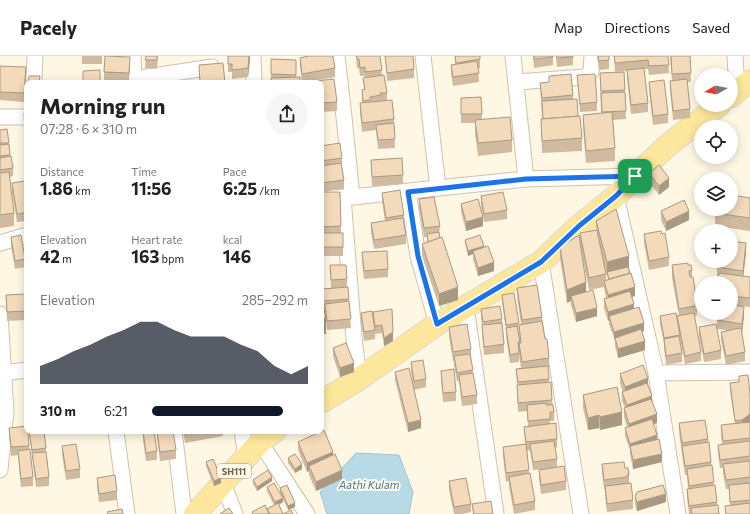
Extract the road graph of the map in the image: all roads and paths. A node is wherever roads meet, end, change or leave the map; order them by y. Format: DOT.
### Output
graph roads {
  1 [pos="35,56"];
  2 [pos="133,56"];
  3 [pos="254,56"];
  4 [pos="336,56"];
  5 [pos="423,56"];
  6 [pos="513,56"];
  7 [pos="592,56"];
  8 [pos="736,56"];
  9 [pos="212,67"];
  10 [pos="34,79"];
  11 [pos="134,80"];
  12 [pos="140,80"];
  13 [pos="254,80"];
  14 [pos="516,82"];
  15 [pos="743,87"];
  16 [pos="710,112"];
  17 [pos="0,117"];
  18 [pos="24,117"];
  19 [pos="635,176"];
  20 [pos="526,179"];
  21 [pos="438,188"];
  22 [pos="408,192"];
  23 [pos="616,196"];
  24 [pos="348,197"];
  25 [pos="324,198"];
  26 [pos="24,236"];
  27 [pos="0,243"];
  28 [pos="541,262"];
  29 [pos="466,307"];
  30 [pos="0,314"];
  31 [pos="437,324"];
  32 [pos="24,371"];
  33 [pos="750,372"];
  34 [pos="656,373"];
  35 [pos="4,374"];
  36 [pos="359,379"];
  37 [pos="324,400"];
  38 [pos="19,430"];
  39 [pos="2,433"];
  40 [pos="116,434"];
  41 [pos="174,434"];
  42 [pos="256,440"];
  43 [pos="0,470"];
  44 [pos="223,483"];
  45 [pos="127,514"];
  46 [pos="184,514"];
  47 [pos="195,514"];
  48 [pos="235,514"];
  49 [pos="307,514"];
  50 [pos="496,514"];
  51 [pos="581,514"];
  52 [pos="678,514"];
  1 -- 10 [label="street"];
  2 -- 11 [label="street"];
  3 -- 13 [label="street"];
  4 -- 24 [label="street"];
  5 -- 21 [label="street"];
  6 -- 14 [label="street"];
  7 -- 14 [label="street"];
  8 -- 15 [label="street"];
  9 -- 12 [label="street"];
  14 -- 20 [label="street"];
  16 -- 19 [label="main road"];
  17 -- 18 [label="street"];
  19 -- 20 [label="street"];
  19 -- 23 [label="main road"];
  20 -- 21 [label="street"];
  21 -- 22 [label="street"];
  22 -- 24 [label="street"];
  22 -- 31 [label="street"];
  23 -- 28 [label="main road"];
  23 -- 34 [label="street"];
  24 -- 25 [label="street"];
  24 -- 36 [label="street"];
  26 -- 27 [label="street"];
  28 -- 29 [label="main road"];
  28 -- 51 [label="street"];
  29 -- 31 [label="main road"];
  29 -- 50 [label="street"];
  30 -- 35 [label="street"];
  31 -- 36 [label="main road"];
  32 -- 35 [label="street"];
  33 -- 34 [label="street"];
  34 -- 52 [label="street"];
  35 -- 39 [label="street"];
  36 -- 37 [label="main road"];
  38 -- 39 [label="street"];
  39 -- 43 [label="street"];
  40 -- 45 [label="street"];
  41 -- 46 [label="street"];
  42 -- 44 [label="main road, SH111"];
  42 -- 49 [label="street"];
  44 -- 47 [label="main road, SH111"];
  44 -- 48 [label="street"];
}
